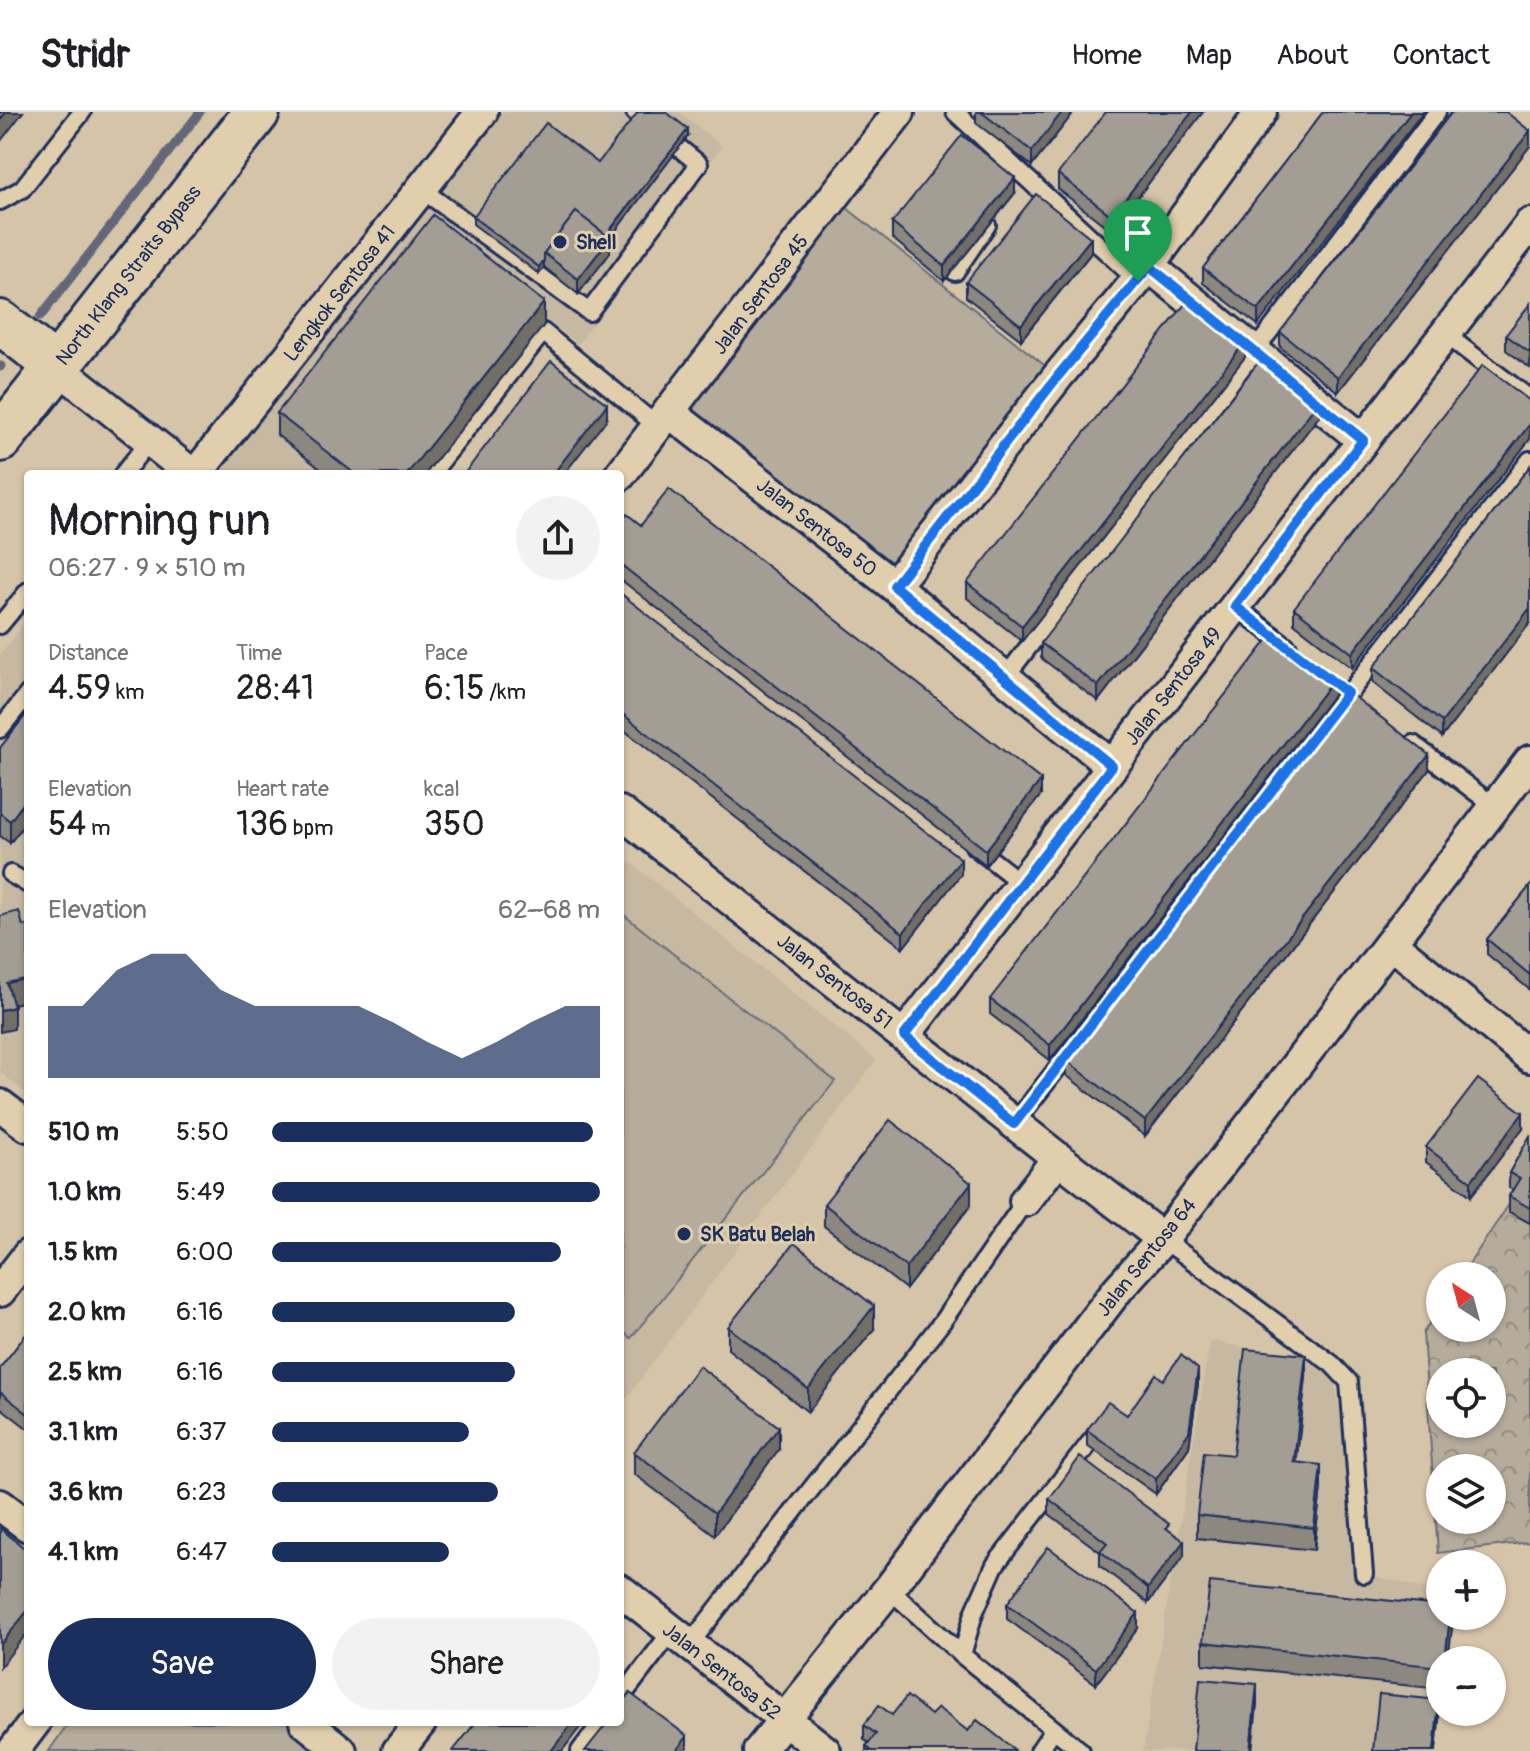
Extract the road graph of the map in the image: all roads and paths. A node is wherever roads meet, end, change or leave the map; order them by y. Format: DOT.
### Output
graph roads {
  1 [pos="82,112"];
  2 [pos="257,112"];
  3 [pos="482,112"];
  4 [pos="635,112"];
  5 [pos="899,112"];
  6 [pos="955,112"];
  7 [pos="1261,112"];
  8 [pos="1437,112"];
  9 [pos="421,189"];
  10 [pos="0,201"];
  11 [pos="997,211"];
  12 [pos="1530,224"];
  13 [pos="955,272"];
  14 [pos="1144,273"];
  15 [pos="0,322"];
  16 [pos="1445,334"];
  17 [pos="1255,351"];
  18 [pos="56,366"];
  19 [pos="1530,399"];
  20 [pos="663,419"];
  21 [pos="0,439"];
  22 [pos="150,440"];
  23 [pos="1363,440"];
  24 [pos="1530,460"];
  25 [pos="126,470"];
  26 [pos="189,470"];
  27 [pos="197,470"];
  28 [pos="434,470"];
  29 [pos="624,470"];
  30 [pos="894,586"];
  31 [pos="24,596"];
  32 [pos="1235,606"];
  33 [pos="0,625"];
  34 [pos="1297,654"];
  35 [pos="1004,679"];
  36 [pos="24,699"];
  37 [pos="0,729"];
  38 [pos="1396,731"];
  39 [pos="1530,761"];
  40 [pos="1112,766"];
  41 [pos="1495,807"];
  42 [pos="624,815"];
  43 [pos="959,834"];
  44 [pos="11,874"];
  45 [pos="24,882"];
  46 [pos="1021,883"];
  47 [pos="1391,943"];
  48 [pos="904,1036"];
  49 [pos="1530,1057"];
  50 [pos="1014,1124"];
  51 [pos="1058,1158"];
  52 [pos="1025,1201"];
  53 [pos="1163,1239"];
  54 [pos="24,1260"];
  55 [pos="0,1291"];
  56 [pos="1092,1440"];
  57 [pos="1364,1574"];
  58 [pos="889,1589"];
  59 [pos="624,1593"];
  60 [pos="681,1638"];
  61 [pos="962,1655"];
  62 [pos="624,1695"];
  63 [pos="783,1718"];
  64 [pos="32,1726"];
  65 [pos="310,1726"];
  66 [pos="418,1726"];
  67 [pos="599,1726"];
  68 [pos="1053,1730"];
  69 [pos="13,1751"];
  70 [pos="341,1751"];
  71 [pos="398,1751"];
  72 [pos="580,1751"];
  73 [pos="759,1751"];
  74 [pos="825,1751"];
  75 [pos="1039,1751"];
  76 [pos="1081,1751"];
  1 -- 10 [label="lane"];
  2 -- 18 [label="highway, North Klang Straits Bypass"];
  3 -- 9 [label="street, Lengkok Sentosa 41"];
  4 -- 9 [label="lane"];
  5 -- 20 [label="street, Jalan Sentosa 45"];
  6 -- 14 [label="lane"];
  7 -- 14 [label="street"];
  8 -- 17 [label="lane"];
  9 -- 27 [label="street, Lengkok Sentosa 41"];
  11 -- 13 [label="lane"];
  12 -- 16 [label="street, Jalan Sentosa 49"];
  14 -- 17 [label="street"];
  14 -- 30 [label="street"];
  15 -- 18 [label="street"];
  16 -- 19 [label="lane"];
  16 -- 23 [label="street, Jalan Sentosa 49"];
  17 -- 23 [label="street"];
  17 -- 35 [label="lane"];
  18 -- 21 [label="highway, North Klang Straits Bypass"];
  18 -- 22 [label="street"];
  20 -- 28 [label="lane"];
  20 -- 29 [label="street, Jalan Sentosa 45"];
  20 -- 30 [label="street, Jalan Sentosa 50"];
  22 -- 25 [label="lane"];
  22 -- 26 [label="street"];
  23 -- 32 [label="street, Jalan Sentosa 49"];
  24 -- 50 [label="lane"];
  30 -- 35 [label="street, Jalan Sentosa 50"];
  31 -- 33 [label="lane"];
  32 -- 34 [label="lane"];
  32 -- 40 [label="street, Jalan Sentosa 49"];
  35 -- 40 [label="street, Jalan Sentosa 50"];
  36 -- 37 [label="lane"];
  38 -- 41 [label="lane"];
  39 -- 41 [label="street, Jalan Sentosa 64"];
  40 -- 46 [label="street, Jalan Sentosa 49"];
  41 -- 47 [label="street, Jalan Sentosa 64"];
  42 -- 48 [label="street, Jalan Sentosa 51"];
  43 -- 46 [label="lane"];
  44 -- 45 [label="lane"];
  46 -- 48 [label="street, Jalan Sentosa 49"];
  47 -- 49 [label="street"];
  47 -- 53 [label="street, Jalan Sentosa 64"];
  48 -- 50 [label="street, Jalan Sentosa 51"];
  50 -- 51 [label="street, Jalan Sentosa 51"];
  51 -- 52 [label="street"];
  51 -- 53 [label="street, Jalan Sentosa 51"];
  52 -- 60 [label="lane"];
  53 -- 57 [label="lane"];
  53 -- 58 [label="street, Jalan Sentosa 64"];
  54 -- 55 [label="street"];
  56 -- 61 [label="lane"];
  58 -- 61 [label="lane"];
  58 -- 63 [label="street, Jalan Sentosa 64"];
  59 -- 60 [label="street, Jalan Sentosa 52"];
  60 -- 62 [label="lane"];
  60 -- 63 [label="street, Jalan Sentosa 52"];
  61 -- 68 [label="lane"];
  63 -- 73 [label="street, Jalan Sentosa 64"];
  63 -- 74 [label="street, Jalan Sentosa 52"];
  64 -- 69 [label="street"];
  65 -- 70 [label="street"];
  66 -- 71 [label="street"];
  67 -- 72 [label="lane"];
  68 -- 75 [label="lane"];
  68 -- 76 [label="lane"];
}
